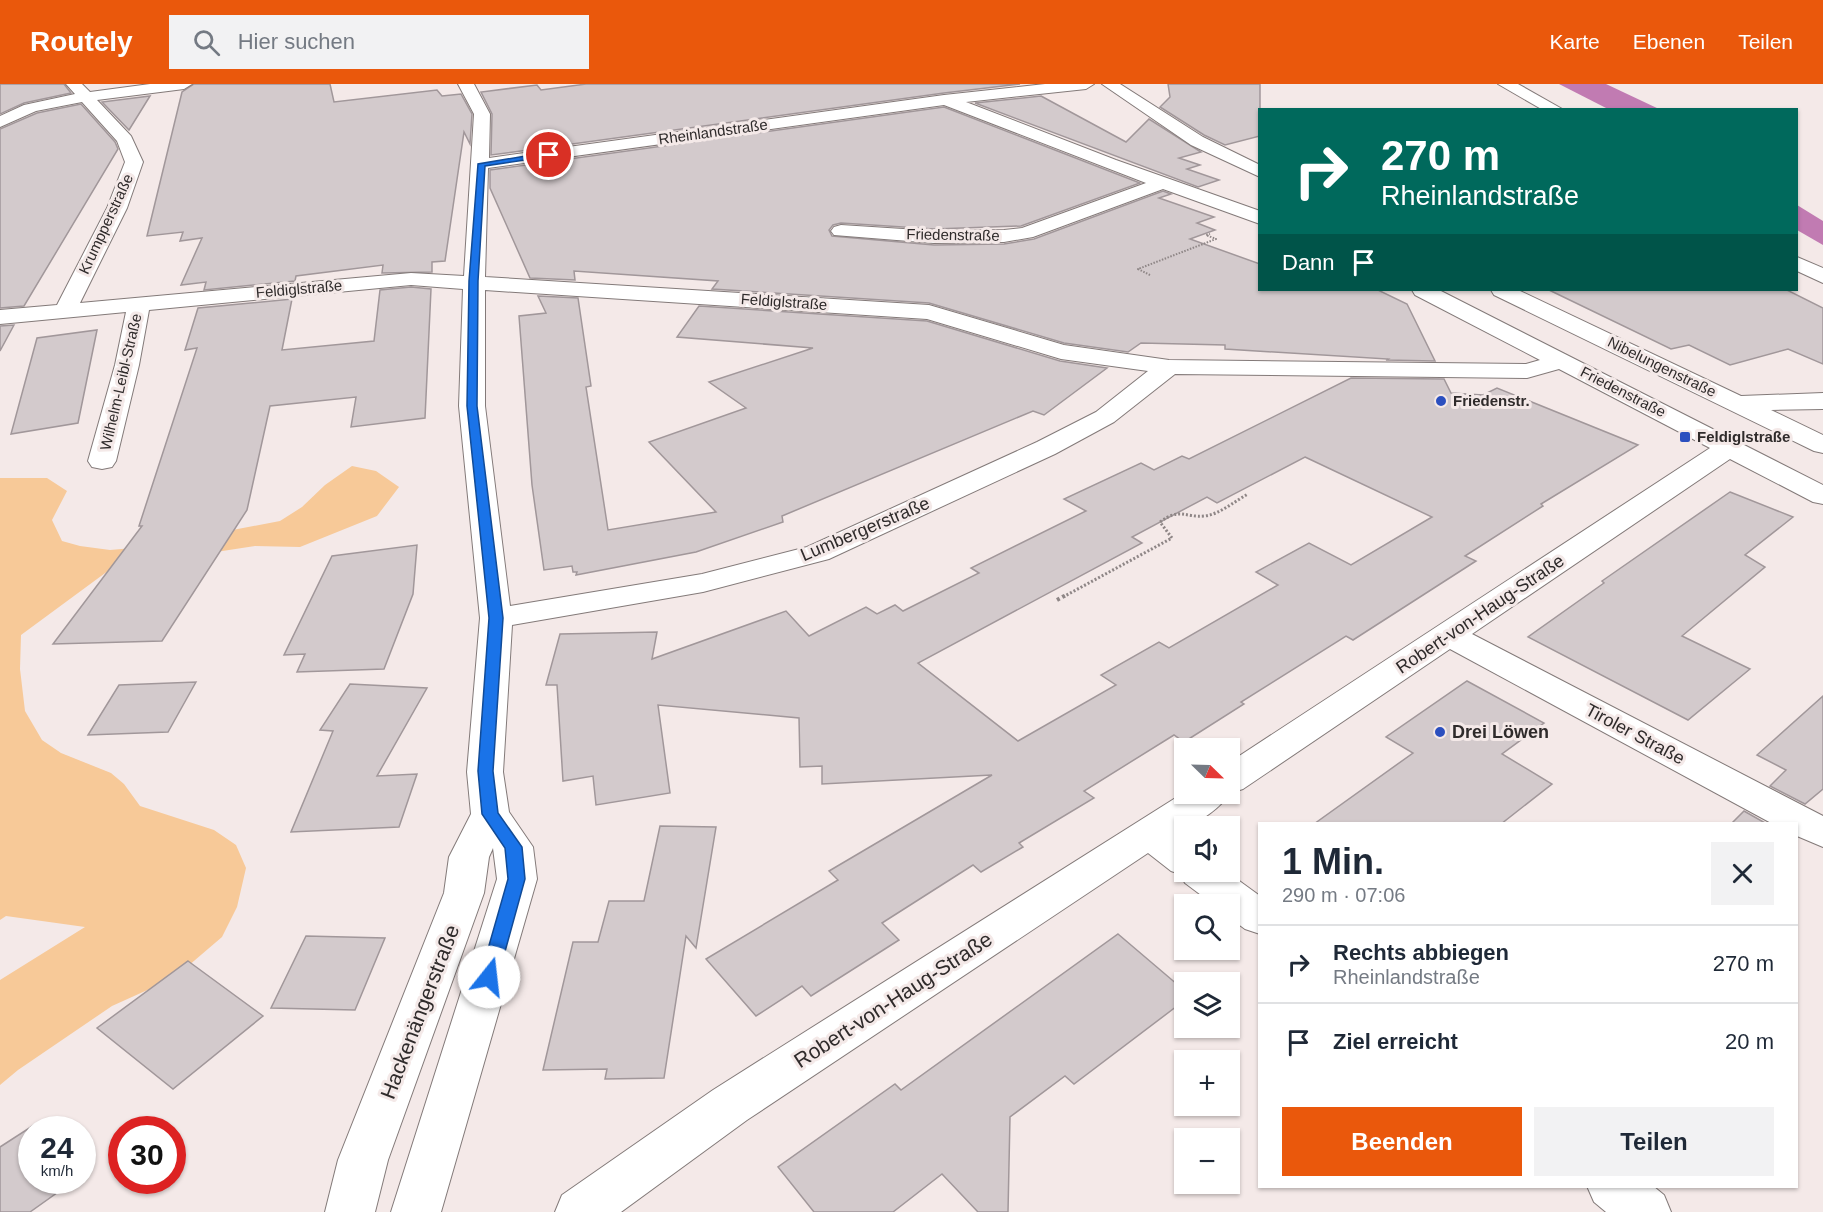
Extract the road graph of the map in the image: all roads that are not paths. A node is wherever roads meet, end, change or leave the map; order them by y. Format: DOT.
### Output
graph roads {
  1 [pos="184,84"];
  2 [pos="466,84"];
  3 [pos="1086,84"];
  4 [pos="1110,84"];
  5 [pos="1506,84"];
  6 [pos="913,89"];
  7 [pos="79,90"];
  8 [pos="944,100"];
  9 [pos="1552,108"];
  10 [pos="0,122"];
  11 [pos="481,164"];
  12 [pos="1258,171"];
  13 [pos="1164,183"];
  14 [pos="1258,217"];
  15 [pos="841,231"];
  16 [pos="1798,264"];
  17 [pos="1823,277"];
  18 [pos="474,281"];
  19 [pos="1425,291"];
  20 [pos="1504,291"];
  21 [pos="140,303"];
  22 [pos="65,310"];
  23 [pos="0,317"];
  24 [pos="1562,361"];
  25 [pos="1169,367"];
  26 [pos="1823,401"];
  27 [pos="1736,403"];
  28 [pos="1666,414"];
  29 [pos="1823,446"];
  30 [pos="1730,447"];
  31 [pos="102,461"];
  32 [pos="1823,496"];
  33 [pos="496,618"];
  34 [pos="1448,635"];
  35 [pos="1240,773"];
  36 [pos="1195,804"];
  37 [pos="490,814"];
  38 [pos="1823,833"];
  39 [pos="1150,834"];
  40 [pos="1174,853"];
  41 [pos="1211,882"];
  42 [pos="1258,917"];
  43 [pos="1615,1188"];
  44 [pos="350,1212"];
  45 [pos="416,1212"];
  46 [pos="580,1212"];
  47 [pos="1646,1212"];
  1 -- 7 [label="street"];
  2 -- 11 [label="street"];
  3 -- 8 [label="street, Rheinlandstraße"];
  4 -- 12 [label="street"];
  5 -- 9 [label="street"];
  6 -- 8 [label="street"];
  7 -- 10 [label="street"];
  7 -- 22 [label="street, Krumpperstraße"];
  8 -- 11 [label="street, Rheinlandstraße"];
  8 -- 13 [label="street"];
  11 -- 18 [label="street"];
  13 -- 14 [label="street"];
  13 -- 15 [label="street, Friedenstraße"];
  16 -- 17 [label="street"];
  18 -- 21 [label="street, Feldiglstraße"];
  18 -- 25 [label="street, Feldiglstraße"];
  18 -- 33 [label="street"];
  19 -- 24 [label="street, Friedenstraße"];
  20 -- 27 [label="street, Nibelungenstraße"];
  21 -- 22 [label="street, Feldiglstraße"];
  21 -- 31 [label="street, Wilhelm-Leibl-Straße"];
  22 -- 23 [label="street, Feldiglstraße"];
  24 -- 25 [label="street, Feldiglstraße"];
  24 -- 28 [label="street, Friedenstraße"];
  25 -- 33 [label="street, Lumbergerstraße"];
  26 -- 27 [label="street"];
  27 -- 28 [label="street"];
  27 -- 29 [label="street, Nibelungenstraße"];
  28 -- 30 [label="street, Friedenstraße"];
  30 -- 32 [label="street, Friedenstraße"];
  30 -- 34 [label="street, Robert-von-Haug-Straße"];
  33 -- 37 [label="street"];
  34 -- 35 [label="street, Robert-von-Haug-Straße"];
  34 -- 38 [label="street, Tiroler Straße"];
  36 -- 39 [label="street, Robert-von-Haug-Straße"];
  37 -- 44 [label="street, Hackenängerstraße"];
  37 -- 45 [label="street"];
  39 -- 40 [label="street"];
  39 -- 46 [label="street, Robert-von-Haug-Straße"];
  41 -- 42 [label="street"];
  43 -- 47 [label="street"];
}
